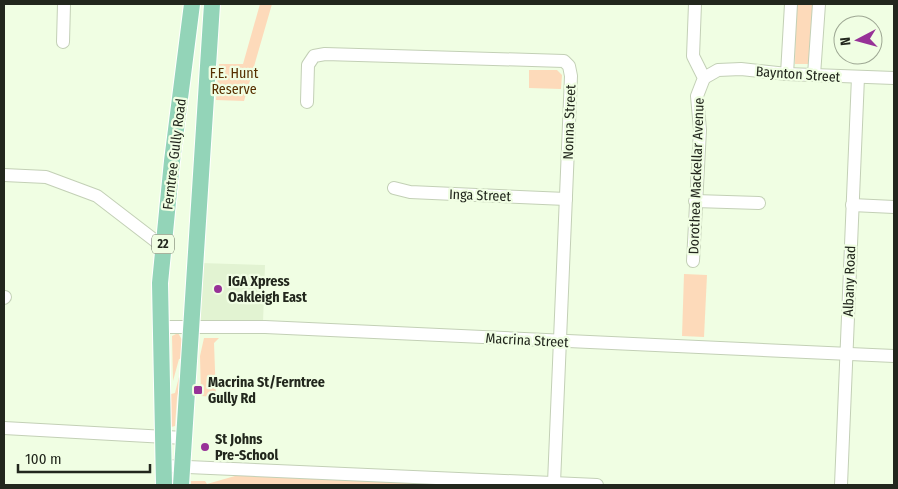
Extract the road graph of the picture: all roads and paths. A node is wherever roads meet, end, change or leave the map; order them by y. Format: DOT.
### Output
graph roads {
  1 [pos="64,4"];
  2 [pos="192,4"];
  3 [pos="212,4"];
  4 [pos="695,4"];
  5 [pos="791,4"];
  6 [pos="819,4"];
  7 [pos="63,42"];
  8 [pos="786,74"];
  9 [pos="814,75"];
  10 [pos="704,78"];
  11 [pos="858,78"];
  12 [pos="894,78"];
  13 [pos="307,102"];
  14 [pos="4,175"];
  15 [pos="394,188"];
  16 [pos="566,198"];
  17 [pos="696,201"];
  18 [pos="759,203"];
  19 [pos="852,205"];
  20 [pos="894,207"];
  21 [pos="162,246"];
  22 [pos="693,261"];
  23 [pos="160,327"];
  24 [pos="191,327"];
  25 [pos="560,342"];
  26 [pos="846,353"];
  27 [pos="894,356"];
  28 [pos="4,428"];
  29 [pos="165,437"];
  30 [pos="184,438"];
  31 [pos="165,466"];
  32 [pos="182,468"];
  33 [pos="477,483"];
  34 [pos="554,484"];
  35 [pos="164,485"];
  36 [pos="181,485"];
  37 [pos="592,485"];
  38 [pos="597,485"];
  39 [pos="841,485"];
  1 -- 7 [label="street"];
  2 -- 21 [label="main road, Ferntree Gully Road / 22"];
  3 -- 24 [label="main road, Ferntree Gully Road"];
  4 -- 10 [label="street, Dorothea Mackellar Avenue"];
  5 -- 8 [label="street"];
  6 -- 9 [label="street"];
  8 -- 9 [label="street, Baynton Street"];
  8 -- 10 [label="street, Baynton Street"];
  9 -- 11 [label="street, Baynton Street"];
  10 -- 17 [label="street, Dorothea Mackellar Avenue"];
  11 -- 12 [label="street, Baynton Street"];
  11 -- 19 [label="street, Albany Road"];
  13 -- 16 [label="street, Nonna Street"];
  14 -- 21 [label="street"];
  15 -- 16 [label="street, Inga Street"];
  16 -- 25 [label="street, Nonna Street"];
  17 -- 18 [label="street"];
  17 -- 22 [label="street, Dorothea Mackellar Avenue"];
  19 -- 20 [label="street"];
  19 -- 26 [label="street, Albany Road"];
  21 -- 23 [label="main road, Ferntree Gully Road / 22"];
  23 -- 24 [label="street, Macrina Street"];
  23 -- 29 [label="main road, Ferntree Gully Road / 22"];
  24 -- 25 [label="street, Macrina Street"];
  24 -- 30 [label="main road, Ferntree Gully Road"];
  25 -- 26 [label="street, Macrina Street"];
  25 -- 34 [label="street, Nonna Street"];
  26 -- 27 [label="street, Macrina Street"];
  26 -- 39 [label="street, Albany Road"];
  28 -- 29 [label="street"];
  29 -- 30 [label="street"];
  29 -- 31 [label="main road, Ferntree Gully Road / 22"];
  30 -- 32 [label="main road, Ferntree Gully Road"];
  31 -- 32 [label="street"];
  31 -- 35 [label="main road, Ferntree Gully Road / 22"];
  32 -- 33 [label="street"];
  32 -- 36 [label="main road, Ferntree Gully Road"];
  33 -- 34 [label="street"];
  34 -- 37 [label="street"];
  37 -- 38 [label="street"];
}
